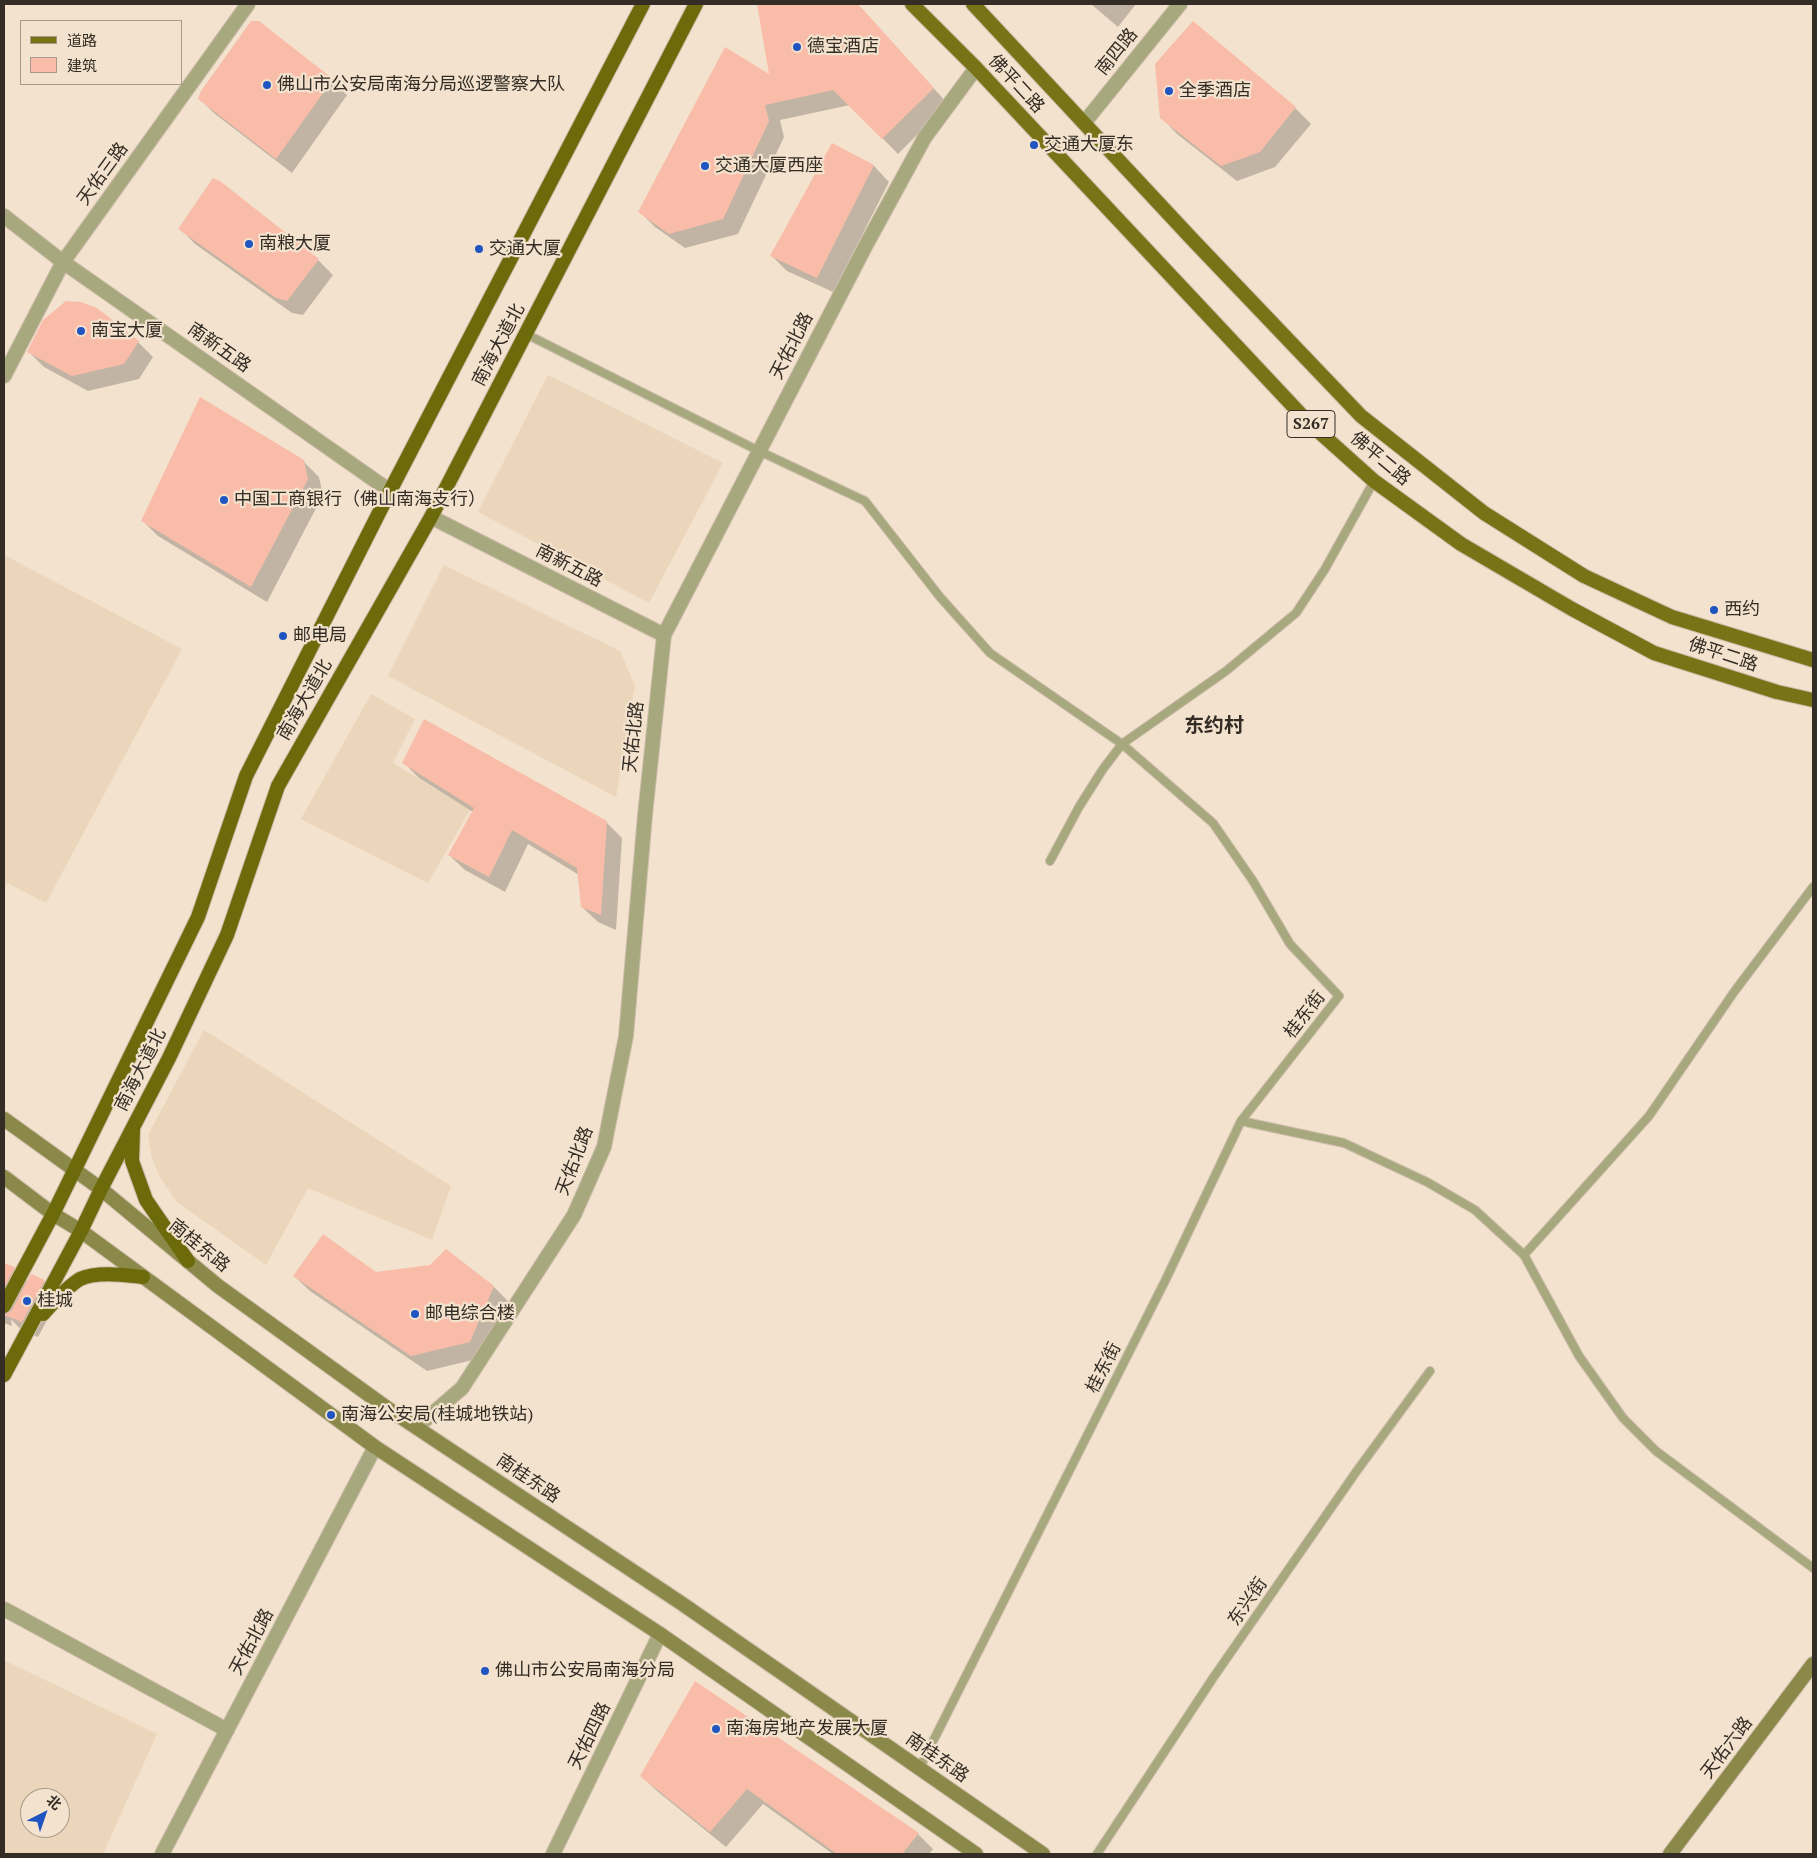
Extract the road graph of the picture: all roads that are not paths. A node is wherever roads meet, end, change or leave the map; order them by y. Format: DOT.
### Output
graph roads {
  1 [pos="248,4"];
  2 [pos="643,4"];
  3 [pos="696,4"];
  4 [pos="912,4"];
  5 [pos="973,4"];
  6 [pos="1180,4"];
  7 [pos="976,68"];
  8 [pos="1084,123"];
  9 [pos="4,216"];
  10 [pos="63,262"];
  11 [pos="526,334"];
  12 [pos="4,376"];
  13 [pos="759,451"];
  14 [pos="1374,481"];
  15 [pos="390,490"];
  16 [pos="430,517"];
  17 [pos="664,635"];
  18 [pos="1813,660"];
  19 [pos="1813,700"];
  20 [pos="1122,744"];
  21 [pos="1050,861"];
  22 [pos="1813,887"];
  23 [pos="4,1119"];
  24 [pos="1241,1121"];
  25 [pos="133,1127"];
  26 [pos="74,1170"];
  27 [pos="4,1177"];
  28 [pos="101,1189"];
  29 [pos="53,1214"];
  30 [pos="81,1231"];
  31 [pos="1524,1255"];
  32 [pos="188,1261"];
  33 [pos="143,1277"];
  34 [pos="4,1306"];
  35 [pos="21,1343"];
  36 [pos="1430,1371"];
  37 [pos="4,1375"];
  38 [pos="417,1428"];
  39 [pos="375,1447"];
  40 [pos="1813,1568"];
  41 [pos="4,1609"];
  42 [pos="660,1634"];
  43 [pos="1813,1664"];
  44 [pos="227,1730"];
  45 [pos="919,1768"];
  46 [pos="162,1854"];
  47 [pos="553,1854"];
  48 [pos="976,1854"];
  49 [pos="1044,1854"];
  50 [pos="1097,1854"];
  51 [pos="1670,1854"];
  1 -- 10 [label="street, 天佑三路"];
  2 -- 15 [label="highway, 南海大道北"];
  3 -- 11 [label="highway, 南海大道北"];
  4 -- 7 [label="main road, 佛平二路 / S267"];
  5 -- 8 [label="main road, 佛平二路"];
  6 -- 8 [label="street, 南四路"];
  7 -- 13 [label="street, 天佑北路"];
  7 -- 14 [label="main road, 佛平二路 / S267"];
  8 -- 18 [label="main road, 佛平二路"];
  9 -- 10 [label="street, 南新五路"];
  10 -- 12 [label="street, 天佑三路"];
  10 -- 15 [label="street, 南新五路"];
  11 -- 13 [label="lane"];
  11 -- 16 [label="highway, 南海大道北"];
  13 -- 17 [label="street, 天佑北路"];
  13 -- 20 [label="lane"];
  14 -- 19 [label="main road, 佛平二路 / S267"];
  14 -- 20 [label="lane"];
  15 -- 26 [label="highway, 南海大道北"];
  16 -- 17 [label="street, 南新五路"];
  16 -- 25 [label="highway, 南海大道北"];
  17 -- 38 [label="street, 天佑北路"];
  20 -- 21 [label="lane"];
  20 -- 24 [label="lane, 桂东街"];
  22 -- 31 [label="lane"];
  23 -- 26 [label="main road, 南桂东路"];
  24 -- 31 [label="lane"];
  24 -- 45 [label="lane, 桂东街"];
  25 -- 28 [label="highway, 南海大道北"];
  25 -- 32 [label="highway"];
  26 -- 28 [label="main road, 南桂东路"];
  26 -- 29 [label="highway, 南海大道北"];
  27 -- 29 [label="main road"];
  28 -- 30 [label="highway, 南海大道北"];
  28 -- 32 [label="main road, 南桂东路"];
  29 -- 30 [label="main road"];
  29 -- 34 [label="highway, 南海大道北"];
  30 -- 33 [label="main road"];
  30 -- 35 [label="highway, 南海大道北"];
  31 -- 40 [label="lane"];
  32 -- 38 [label="main road, 南桂东路"];
  33 -- 35 [label="highway"];
  33 -- 39 [label="main road"];
  35 -- 37 [label="highway, 南海大道北"];
  36 -- 50 [label="lane, 东兴街"];
  38 -- 45 [label="main road, 南桂东路"];
  39 -- 42 [label="main road"];
  39 -- 44 [label="street, 天佑北路"];
  41 -- 44 [label="street"];
  42 -- 47 [label="street, 天佑四路"];
  42 -- 48 [label="main road"];
  43 -- 51 [label="main road, 天佑六路"];
  44 -- 46 [label="street, 天佑北路"];
  45 -- 49 [label="main road, 南桂东路"];
}
